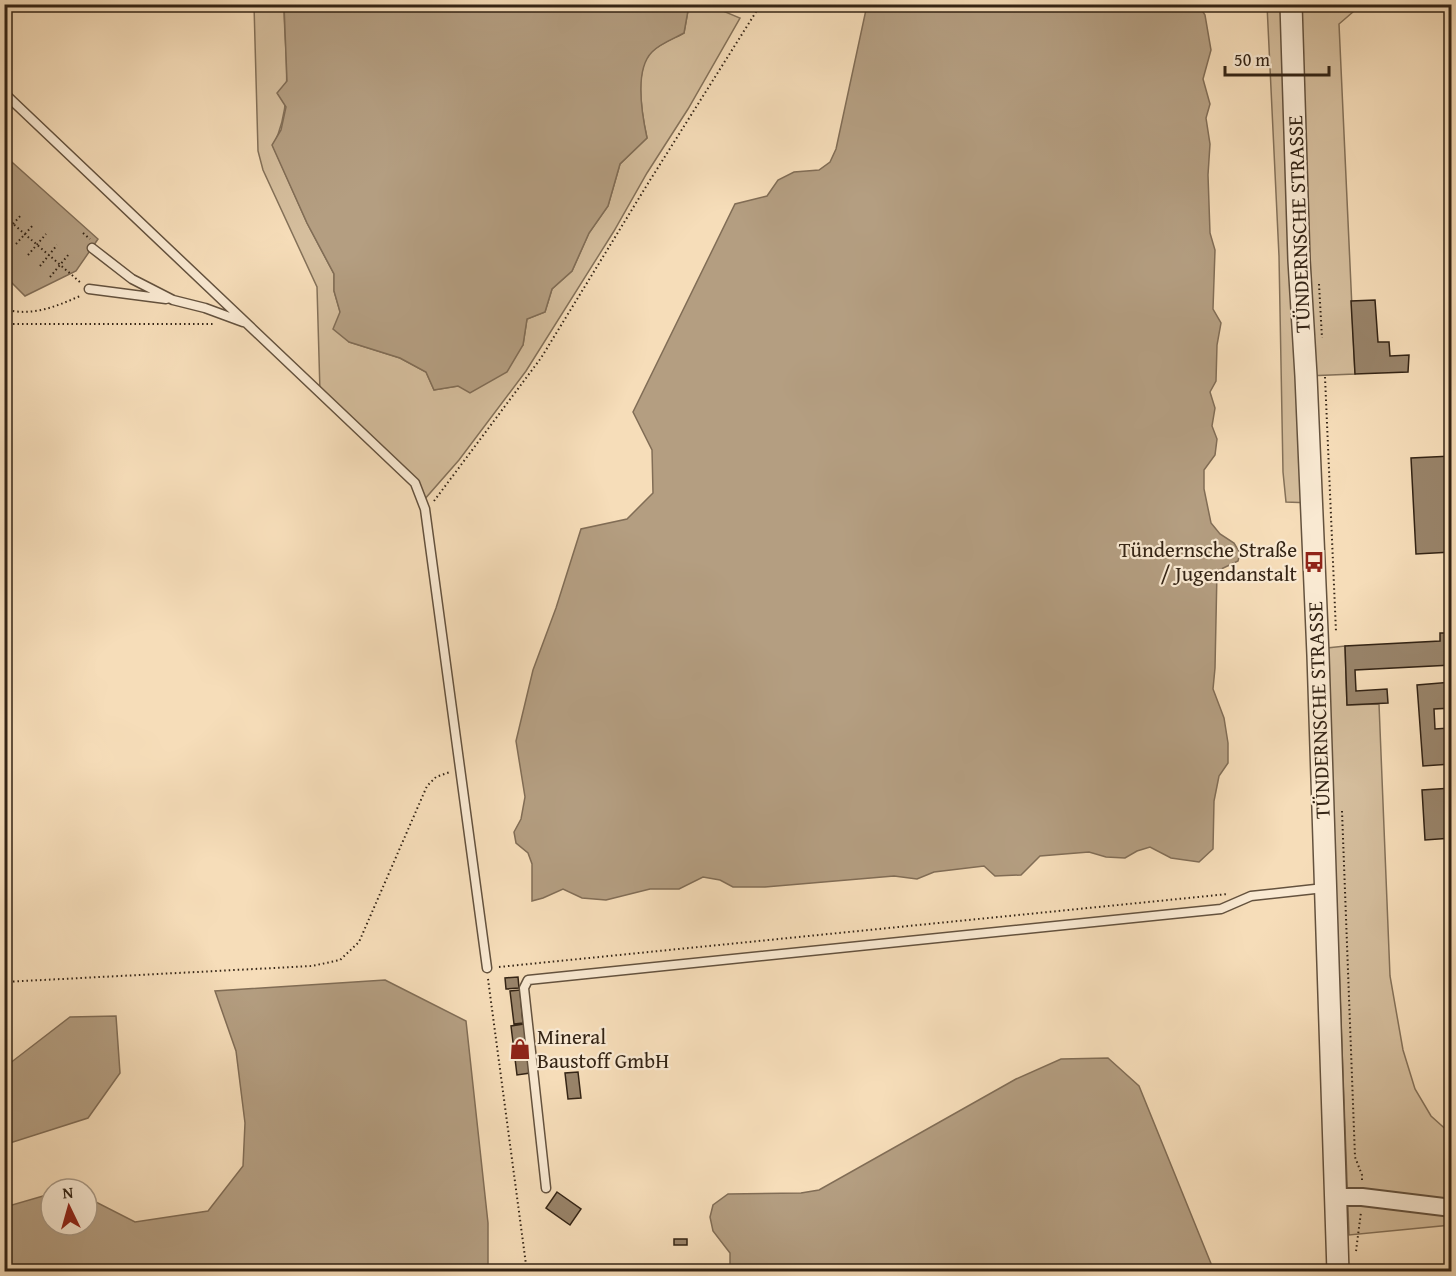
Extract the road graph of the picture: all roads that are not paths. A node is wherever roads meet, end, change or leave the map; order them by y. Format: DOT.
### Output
graph roads {
  1 [pos="1291,4"];
  2 [pos="4,93"];
  3 [pos="92,248"];
  4 [pos="89,289"];
  5 [pos="173,300"];
  6 [pos="249,324"];
  7 [pos="1325,887"];
  8 [pos="487,968"];
  9 [pos="546,1188"];
  10 [pos="1336,1197"];
  11 [pos="1452,1208"];
  12 [pos="1338,1272"];
  1 -- 7 [label="street, TÜNDERNSCHE STRASSE"];
  2 -- 6 [label="lane"];
  3 -- 5 [label="lane"];
  4 -- 5 [label="lane"];
  5 -- 6 [label="lane"];
  6 -- 8 [label="lane"];
  7 -- 9 [label="lane"];
  7 -- 10 [label="street, TÜNDERNSCHE STRASSE"];
  10 -- 11 [label="street"];
  10 -- 12 [label="street, TÜNDERNSCHE STRASSE"];
}
